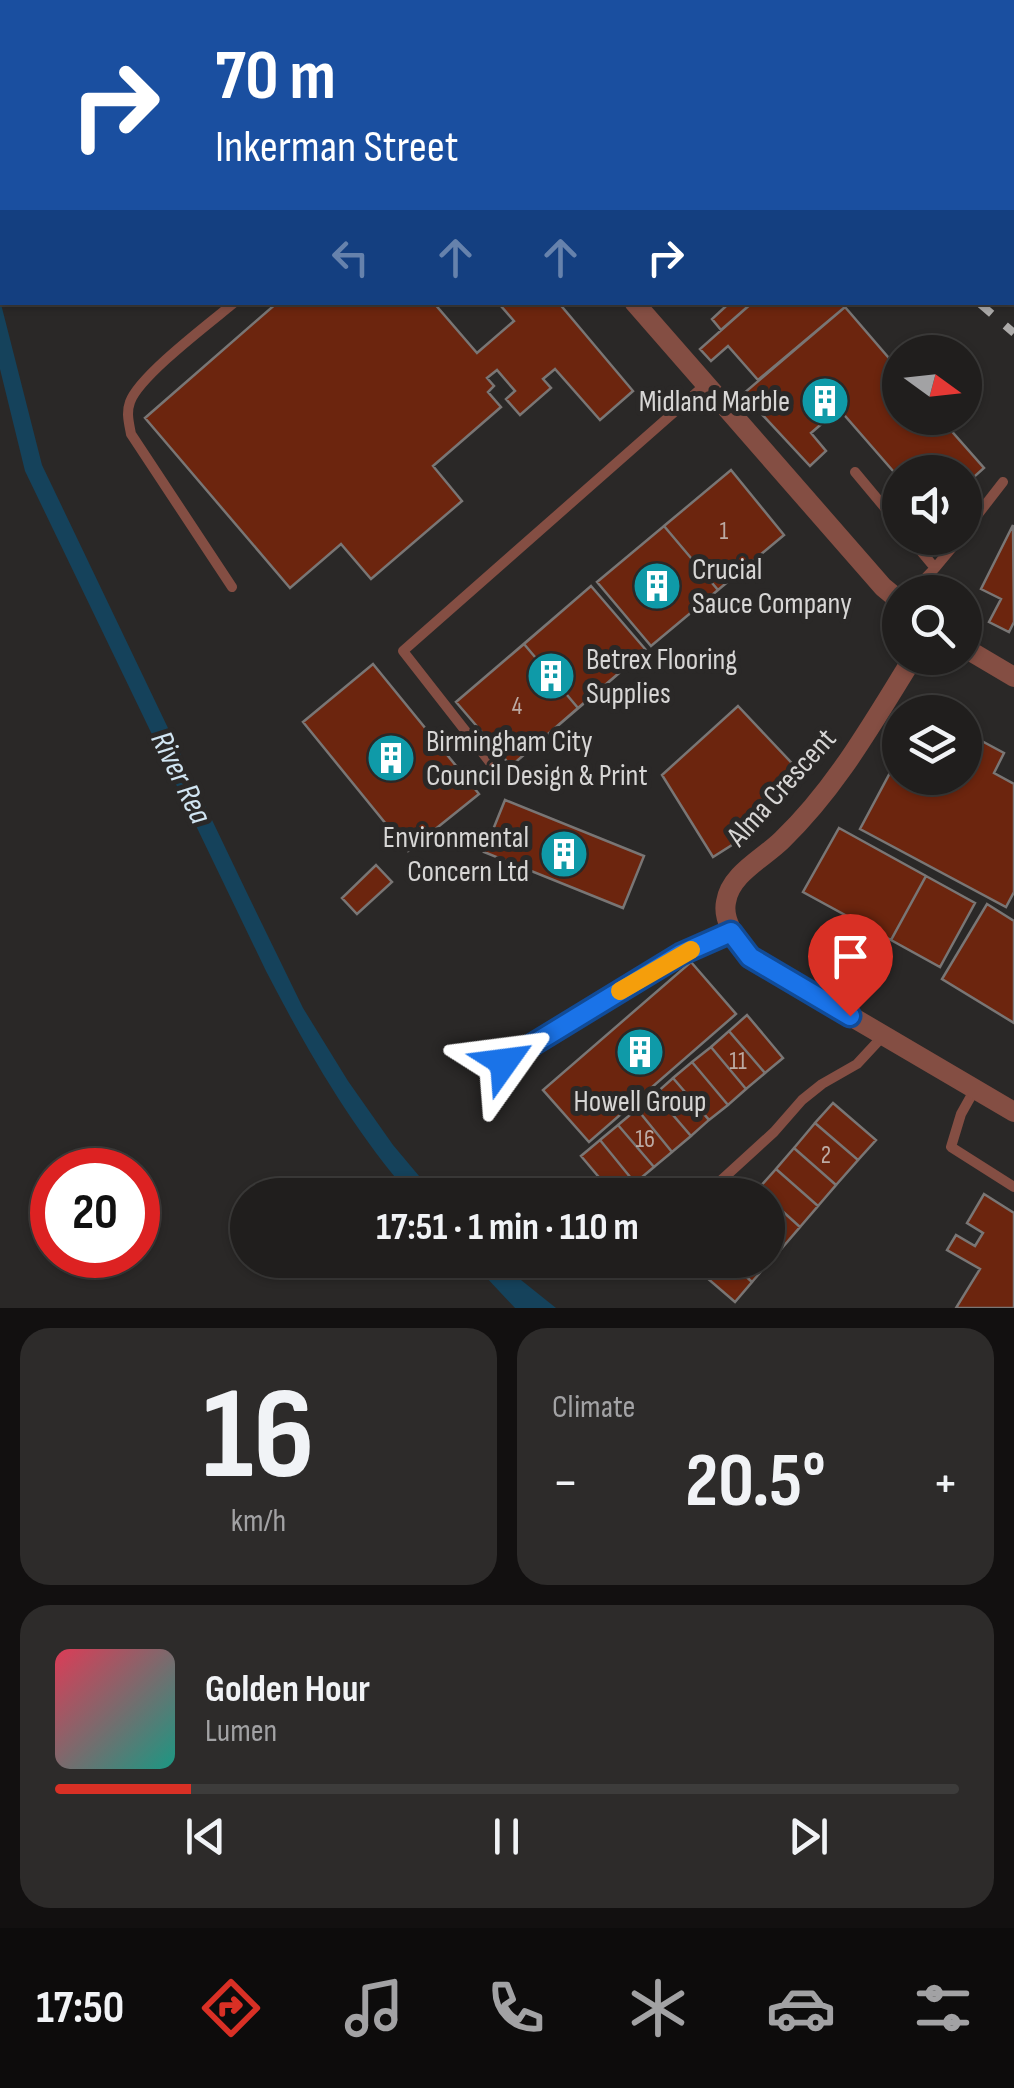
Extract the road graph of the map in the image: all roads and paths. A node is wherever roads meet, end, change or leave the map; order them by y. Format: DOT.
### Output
graph roads {
  1 [pos="231,305"];
  2 [pos="637,305"];
  3 [pos="706,385"];
  4 [pos="855,472"];
  5 [pos="1003,482"];
  6 [pos="882,504"];
  7 [pos="982,509"];
  8 [pos="924,555"];
  9 [pos="946,555"];
  10 [pos="935,568"];
  11 [pos="928,575"];
  12 [pos="882,585"];
  13 [pos="232,586"];
  14 [pos="982,658"];
  15 [pos="903,675"];
  16 [pos="1014,677"];
  17 [pos="496,770"];
  18 [pos="731,932"];
  19 [pos="884,1036"];
  20 [pos="504,1062"];
  21 [pos="975,1089"];
  22 [pos="1014,1112"];
  23 [pos="724,1178"];
  24 [pos="1014,1187"];
  1 -- 13 [label="lane"];
  2 -- 3 [label="street"];
  3 -- 12 [label="street"];
  3 -- 17 [label="lane"];
  4 -- 6 [label="lane"];
  5 -- 7 [label="lane"];
  8 -- 10 [label="lane"];
  9 -- 10 [label="lane"];
  10 -- 11 [label="lane"];
  14 -- 16 [label="street"];
  15 -- 18 [label="street, Alma Crescent"];
  18 -- 19 [label="street"];
  18 -- 20 [label="lane"];
  19 -- 21 [label="street"];
  19 -- 23 [label="lane"];
  21 -- 22 [label="street"];
  21 -- 24 [label="lane"];
}
